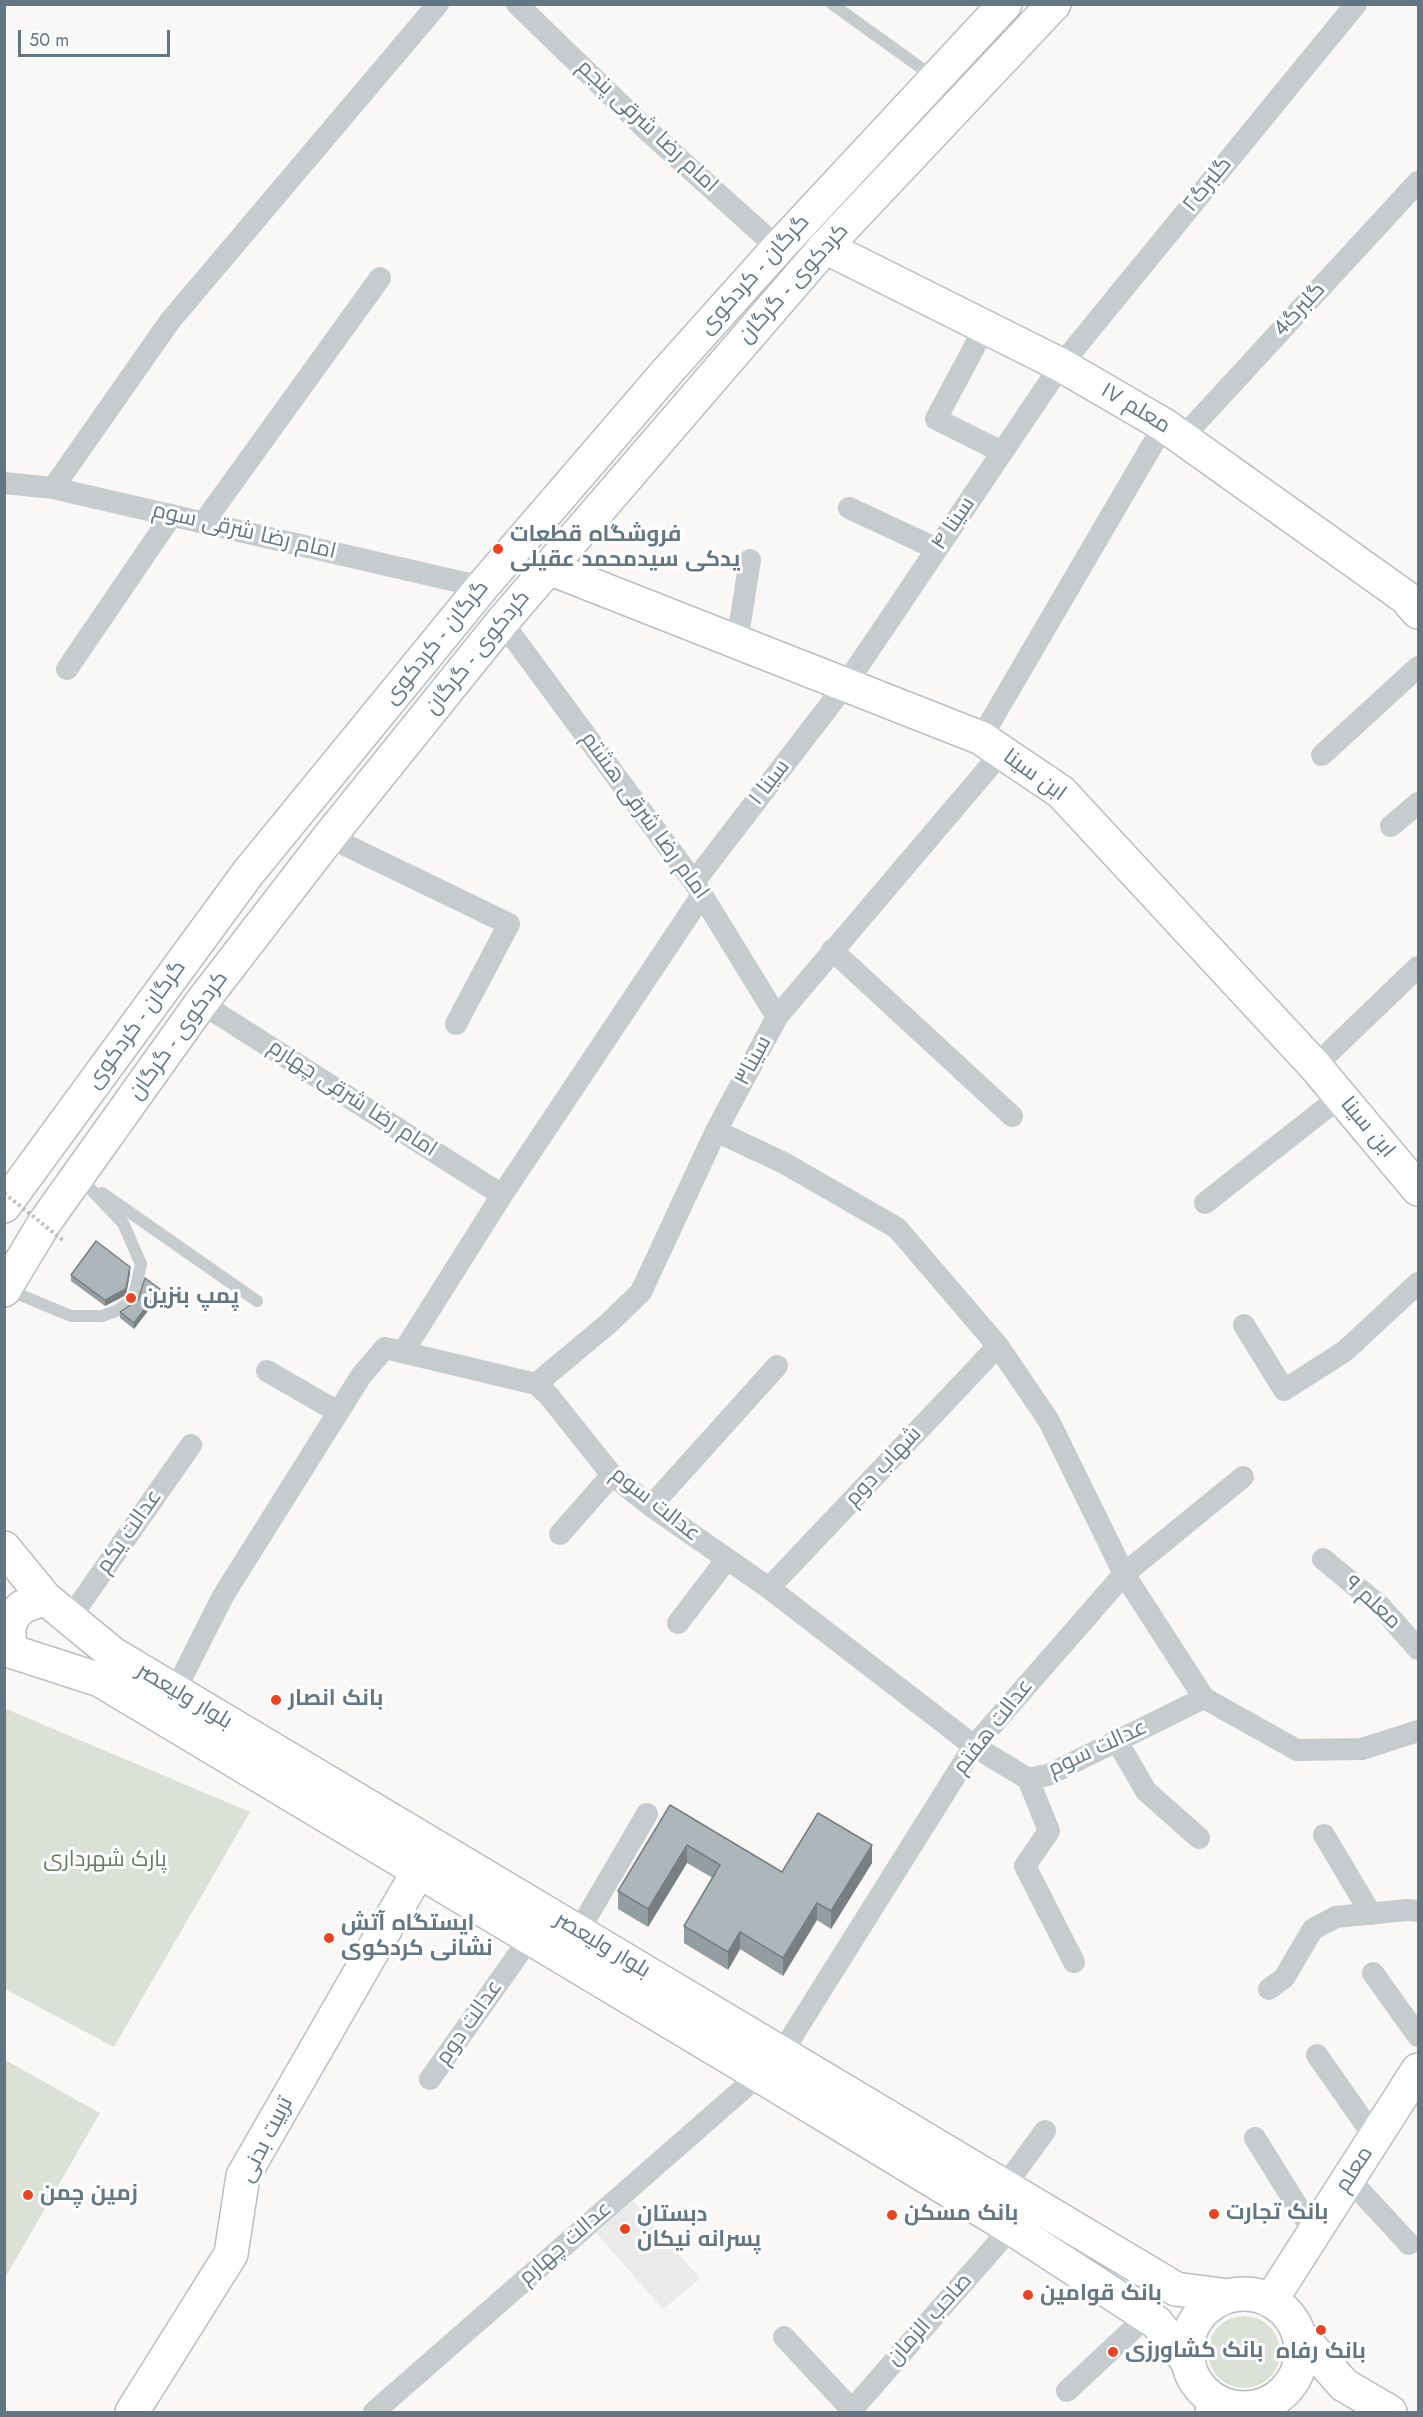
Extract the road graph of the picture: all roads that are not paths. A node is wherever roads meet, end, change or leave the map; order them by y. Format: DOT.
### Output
graph roads {
  1 [pos="438,4"];
  2 [pos="517,4"];
  3 [pos="832,4"];
  4 [pos="1005,4"];
  5 [pos="1054,4"];
  6 [pos="1356,4"];
  7 [pos="936,79"];
  8 [pos="1419,182"];
  9 [pos="825,247"];
  10 [pos="778,249"];
  11 [pos="380,278"];
  12 [pos="985,327"];
  13 [pos="1061,365"];
  14 [pos="1173,431"];
  15 [pos="1002,452"];
  16 [pos="4,483"];
  17 [pos="53,488"];
  18 [pos="849,508"];
  19 [pos="172,515"];
  20 [pos="204,522"];
  21 [pos="937,549"];
  22 [pos="750,560"];
  23 [pos="549,568"];
  24 [pos="482,587"];
  25 [pos="1414,597"];
  26 [pos="502,622"];
  27 [pos="737,642"];
  28 [pos="1419,667"];
  29 [pos="67,669"];
  30 [pos="846,684"];
  31 [pos="992,745"];
  32 [pos="1322,755"];
  33 [pos="1419,803"];
  34 [pos="1391,826"];
  35 [pos="329,837"];
  36 [pos="698,888"];
  37 [pos="832,950"];
  38 [pos="1419,967"];
  39 [pos="201,1003"];
  40 [pos="777,1017"];
  41 [pos="456,1024"];
  42 [pos="1315,1066"];
  43 [pos="1340,1097"];
  44 [pos="1012,1116"];
  45 [pos="717,1131"];
  46 [pos="79,1177"];
  47 [pos="1419,1189"];
  48 [pos="502,1195"];
  49 [pos="1205,1203"];
  50 [pos="4,1206"];
  51 [pos="1419,1283"];
  52 [pos="5,1289"];
  53 [pos="257,1301"];
  54 [pos="1244,1325"];
  55 [pos="998,1346"];
  56 [pos="403,1352"];
  57 [pos="777,1366"];
  58 [pos="267,1371"];
  59 [pos="536,1384"];
  60 [pos="338,1412"];
  61 [pos="191,1445"];
  62 [pos="612,1475"];
  63 [pos="1243,1477"];
  64 [pos="651,1506"];
  65 [pos="560,1534"];
  66 [pos="4,1548"];
  67 [pos="727,1559"];
  68 [pos="1323,1559"];
  69 [pos="1124,1574"];
  70 [pos="770,1588"];
  71 [pos="45,1598"];
  72 [pos="70,1618"];
  73 [pos="678,1623"];
  74 [pos="1419,1649"];
  75 [pos="9,1650"];
  76 [pos="175,1691"];
  77 [pos="1204,1698"];
  78 [pos="1419,1731"];
  79 [pos="1117,1741"];
  80 [pos="974,1746"];
  81 [pos="1028,1779"];
  82 [pos="647,1814"];
  83 [pos="1324,1835"];
  84 [pos="1199,1838"];
  85 [pos="418,1872"];
  86 [pos="1419,1911"];
  87 [pos="1371,1914"];
  88 [pos="578,1932"];
  89 [pos="530,1938"];
  90 [pos="1074,1962"];
  91 [pos="1372,1973"];
  92 [pos="1269,1989"];
  93 [pos="1419,2036"];
  94 [pos="1317,2055"];
  95 [pos="770,2064"];
  96 [pos="1419,2070"];
  97 [pos="430,2079"];
  98 [pos="1045,2131"];
  99 [pos="1255,2138"];
  100 [pos="1375,2138"];
  101 [pos="1349,2179"];
  102 [pos="1004,2187"];
  103 [pos="1011,2228"];
  104 [pos="1314,2233"];
  105 [pos="1409,2244"];
  106 [pos="1228,2296"];
  107 [pos="1271,2300"];
  108 [pos="1147,2316"];
  109 [pos="1299,2334"];
  110 [pos="784,2337"];
  111 [pos="1189,2364"];
  112 [pos="1067,2391"];
  113 [pos="1261,2406"];
  114 [pos="1215,2407"];
  115 [pos="850,2411"];
  116 [pos="132,2412"];
  117 [pos="374,2412"];
  118 [pos="1299,2412"];
  119 [pos="1390,2412"];
  1 -- 17 [label="street"];
  2 -- 10 [label="street, امام رضا شرقی پنجم"];
  3 -- 7 [label="lane"];
  4 -- 7 [label="main road, گرگان - کردکوی"];
  5 -- 9 [label="main road, کردکوی - گرگان"];
  6 -- 13 [label="street, گلبرگ۲"];
  7 -- 10 [label="main road, گرگان - کردکوی"];
  8 -- 14 [label="street, گلبرگ4"];
  9 -- 12 [label="main road, معلم ۱۷"];
  9 -- 23 [label="main road, کردکوی - گرگان"];
  10 -- 24 [label="main road, گرگان - کردکوی"];
  11 -- 20 [label="street"];
  12 -- 13 [label="main road, معلم ۱۷"];
  12 -- 15 [label="street"];
  13 -- 14 [label="main road, معلم ۱۷"];
  13 -- 15 [label="street, سینا ۴"];
  14 -- 25 [label="main road, معلم ۱۷"];
  14 -- 31 [label="street, گلبرگ4"];
  15 -- 21 [label="street, سینا ۴"];
  16 -- 17 [label="street, امام رضا شرقی سوم"];
  17 -- 19 [label="street, امام رضا شرقی سوم"];
  18 -- 21 [label="street"];
  19 -- 20 [label="street, امام رضا شرقی سوم"];
  19 -- 29 [label="street"];
  20 -- 24 [label="street, امام رضا شرقی سوم"];
  21 -- 30 [label="street, سینا ۴"];
  22 -- 27 [label="street"];
  23 -- 26 [label="main road, کردکوی - گرگان"];
  23 -- 27 [label="main road, ابن سینا"];
  24 -- 50 [label="main road, گرگان - کردکوی"];
  26 -- 35 [label="main road, کردکوی - گرگان"];
  26 -- 36 [label="street, امام رضا شرقی هشتم"];
  27 -- 30 [label="main road, ابن سینا"];
  28 -- 32 [label="street"];
  30 -- 31 [label="main road, ابن سینا"];
  30 -- 36 [label="street, سینا ۱"];
  31 -- 37 [label="street, سینا۳"];
  31 -- 42 [label="main road, ابن سینا"];
  33 -- 34 [label="street"];
  35 -- 39 [label="main road, کردکوی - گرگان"];
  35 -- 41 [label="street"];
  36 -- 40 [label="street, امام رضا شرقی هشتم"];
  36 -- 48 [label="street, سینا ۱"];
  37 -- 40 [label="street, سینا۳"];
  37 -- 44 [label="street"];
  38 -- 42 [label="street"];
  39 -- 46 [label="main road, کردکوی - گرگان"];
  39 -- 48 [label="street, امام رضا شرقی چهارم"];
  40 -- 45 [label="street, سینا۳"];
  42 -- 43 [label="main road, ابن سینا"];
  43 -- 47 [label="main road, ابن سینا"];
  43 -- 49 [label="street"];
  45 -- 55 [label="street"];
  45 -- 59 [label="street, سینا۳"];
  46 -- 52 [label="main road, کردکوی - گرگان"];
  46 -- 52 [label="lane"];
  46 -- 53 [label="lane"];
  48 -- 56 [label="street, سینا ۱"];
  51 -- 54 [label="street"];
  55 -- 69 [label="street"];
  55 -- 70 [label="street, شهاب دوم"];
  56 -- 59 [label="street"];
  56 -- 60 [label="street"];
  57 -- 64 [label="street"];
  58 -- 60 [label="street"];
  59 -- 62 [label="street, عدالت سوم"];
  60 -- 76 [label="street"];
  61 -- 72 [label="street, عدالت یکم"];
  62 -- 64 [label="street, عدالت سوم"];
  62 -- 65 [label="street"];
  63 -- 69 [label="street, عدالت هفتم"];
  64 -- 67 [label="street, عدالت سوم"];
  66 -- 71 [label="main road, بلوار ولیعصر"];
  67 -- 70 [label="street, عدالت سوم"];
  67 -- 73 [label="street"];
  68 -- 74 [label="street, معلم ۹"];
  69 -- 77 [label="street"];
  69 -- 80 [label="street, عدالت هفتم"];
  70 -- 80 [label="street, عدالت سوم"];
  71 -- 72 [label="main road, بلوار ولیعصر"];
  71 -- 75 [label="main road"];
  72 -- 76 [label="main road, بلوار ولیعصر"];
  75 -- 85 [label="main road, بلوار ولیعصر"];
  76 -- 88 [label="main road, بلوار ولیعصر"];
  77 -- 78 [label="street"];
  77 -- 79 [label="street, عدالت سوم"];
  79 -- 81 [label="street, عدالت سوم"];
  79 -- 84 [label="street"];
  80 -- 81 [label="street, عدالت سوم"];
  80 -- 95 [label="street, عدالت هفتم"];
  81 -- 90 [label="street"];
  82 -- 88 [label="street"];
  83 -- 87 [label="street"];
  85 -- 89 [label="main road, بلوار ولیعصر"];
  85 -- 116 [label="main road, تربیت بدنی"];
  86 -- 87 [label="street"];
  87 -- 92 [label="street"];
  88 -- 95 [label="main road, بلوار ولیعصر"];
  89 -- 95 [label="main road, بلوار ولیعصر"];
  89 -- 97 [label="street, عدالت دوم"];
  91 -- 93 [label="street"];
  94 -- 100 [label="street"];
  95 -- 102 [label="main road, بلوار ولیعصر"];
  95 -- 103 [label="main road, بلوار ولیعصر"];
  95 -- 117 [label="street, عدالت چهارم"];
  96 -- 100 [label="main road, معلم"];
  98 -- 102 [label="street"];
  99 -- 104 [label="street"];
  100 -- 101 [label="main road, معلم"];
  101 -- 104 [label="main road, معلم"];
  101 -- 105 [label="street"];
  102 -- 106 [label="main road, بلوار ولیعصر"];
  103 -- 108 [label="main road, بلوار ولیعصر"];
  103 -- 115 [label="street, صاحب الزمان"];
  104 -- 107 [label="main road, معلم"];
  106 -- 107 [label="main road"];
  106 -- 111 [label="main road"];
  107 -- 109 [label="main road"];
  108 -- 111 [label="main road, بلوار ولیعصر"];
  108 -- 112 [label="street"];
  109 -- 113 [label="main road"];
  109 -- 119 [label="main road"];
  110 -- 115 [label="street"];
  111 -- 114 [label="main road"];
  113 -- 114 [label="main road"];
  113 -- 118 [label="main road"];
}
